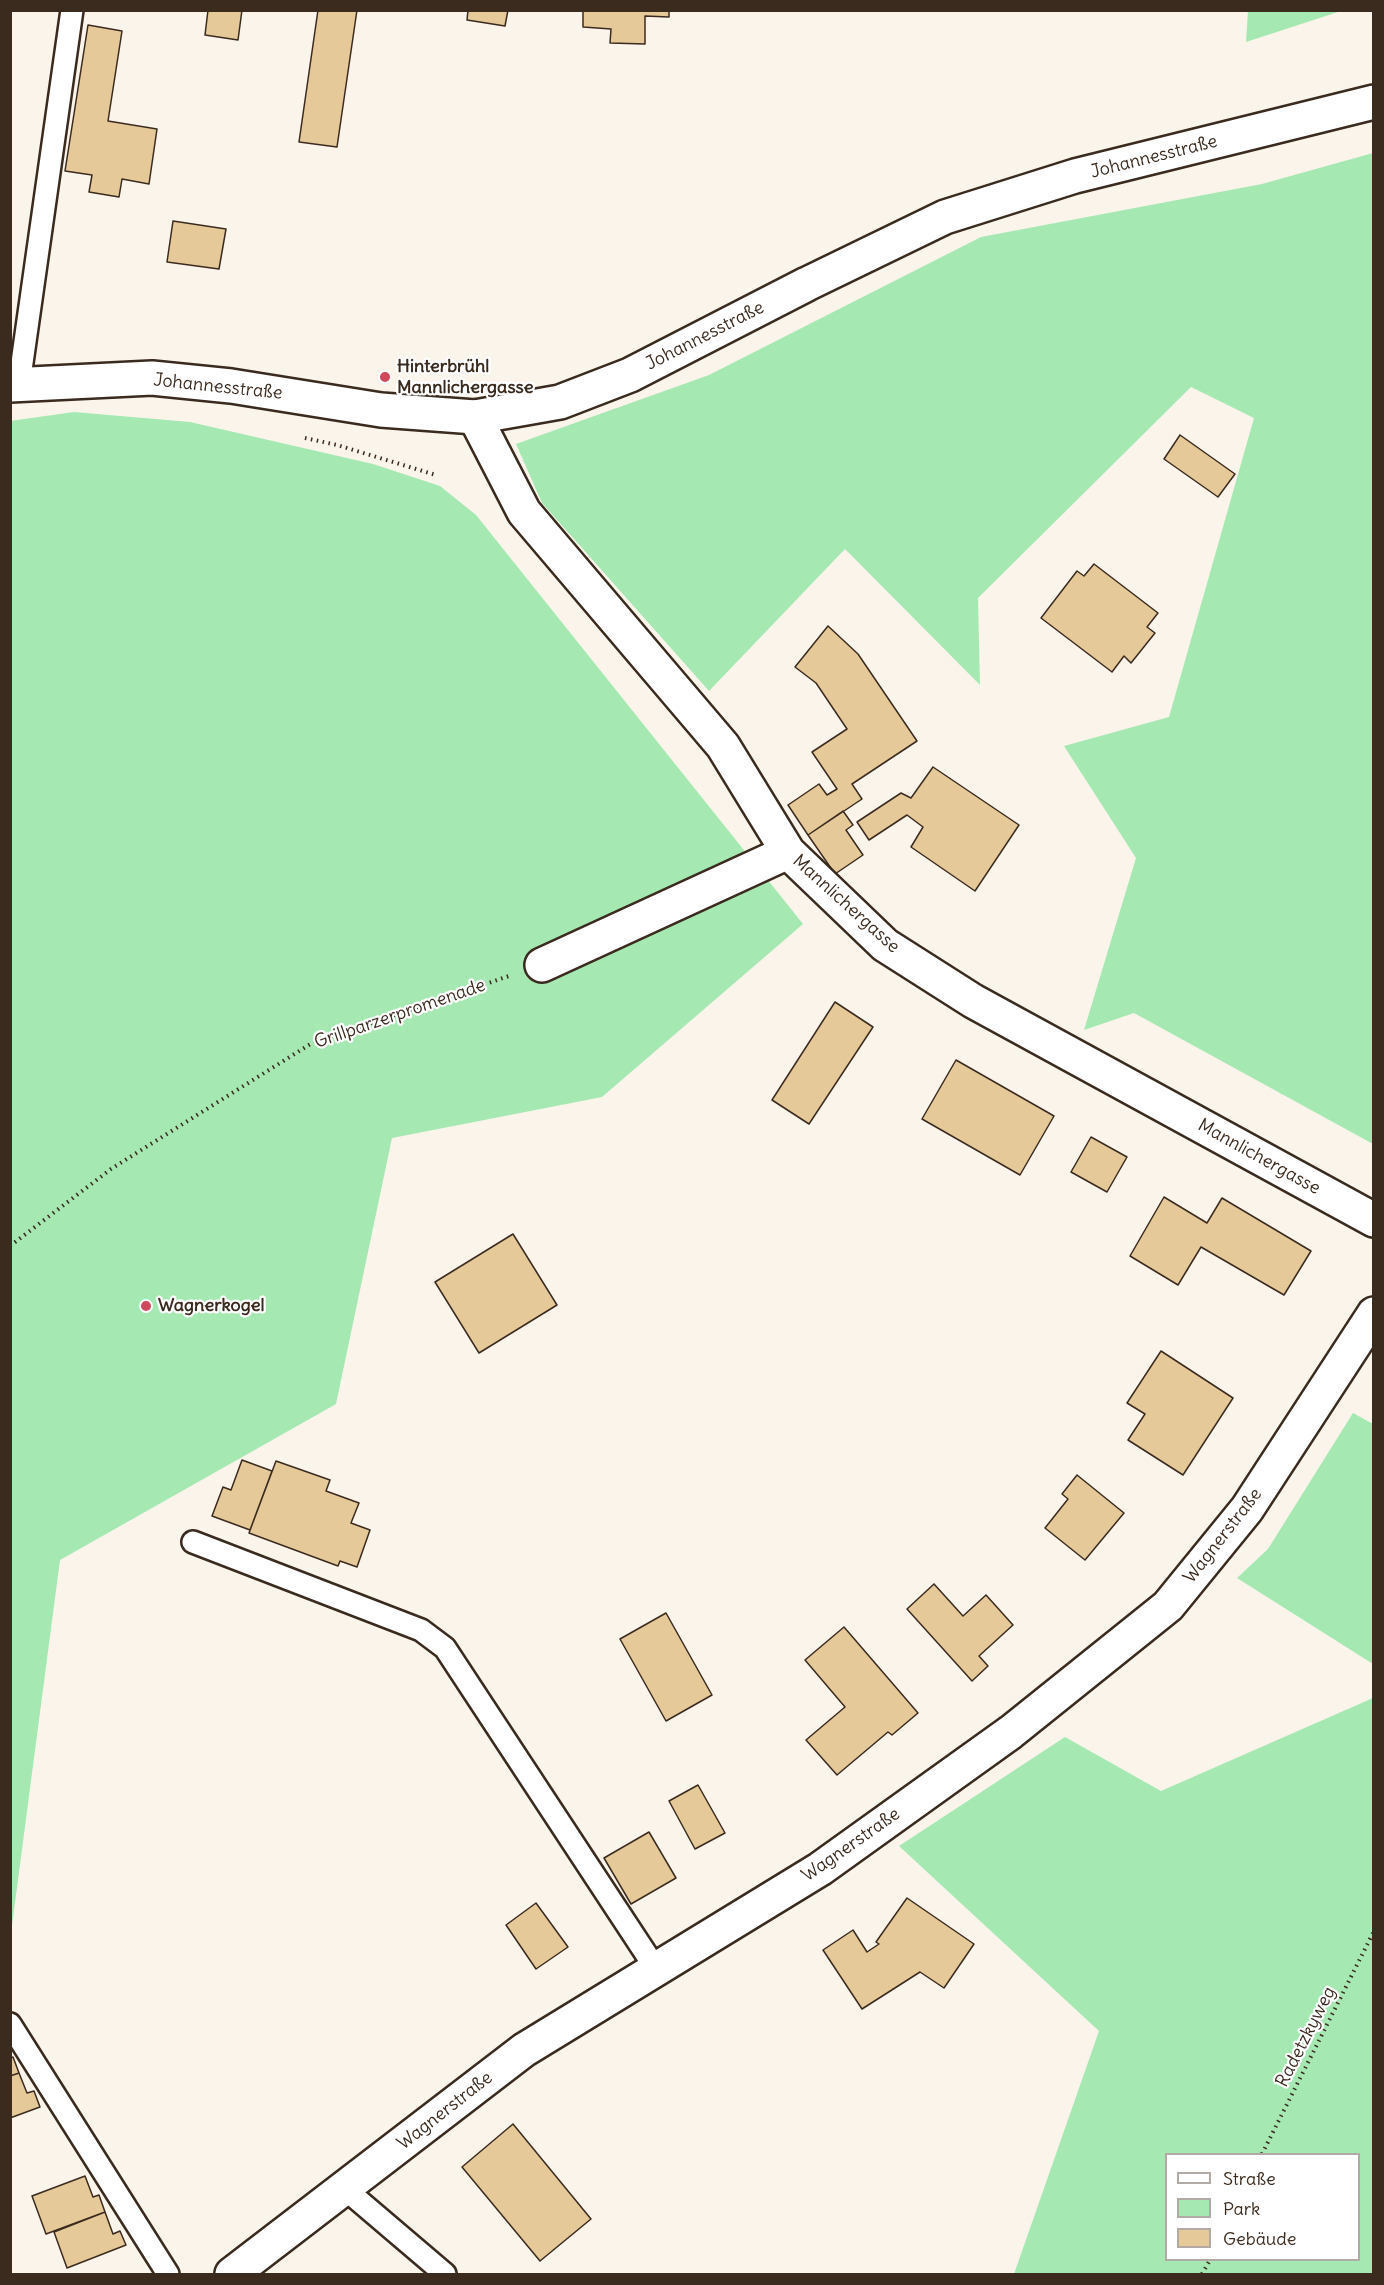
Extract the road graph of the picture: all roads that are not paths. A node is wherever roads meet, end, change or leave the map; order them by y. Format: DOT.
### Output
graph roads {
  1 [pos="72,10"];
  2 [pos="1374,102"];
  3 [pos="15,384"];
  4 [pos="475,417"];
  5 [pos="788,852"];
  6 [pos="542,965"];
  7 [pos="1374,1220"];
  8 [pos="1374,1314"];
  9 [pos="193,1542"];
  10 [pos="656,1970"];
  11 [pos="10,2024"];
  12 [pos="344,2188"];
  13 [pos="168,2274"];
  14 [pos="232,2274"];
  15 [pos="445,2274"];
  1 -- 3 [label="lane"];
  2 -- 4 [label="street, Johannesstraße"];
  3 -- 4 [label="street, Johannesstraße"];
  4 -- 5 [label="street, Mannlichergasse"];
  5 -- 6 [label="street"];
  5 -- 7 [label="street, Mannlichergasse"];
  8 -- 10 [label="street, Wagnerstraße"];
  9 -- 10 [label="lane"];
  10 -- 12 [label="street, Wagnerstraße"];
  11 -- 13 [label="lane"];
  12 -- 14 [label="street, Wagnerstraße"];
  12 -- 15 [label="lane"];
}
